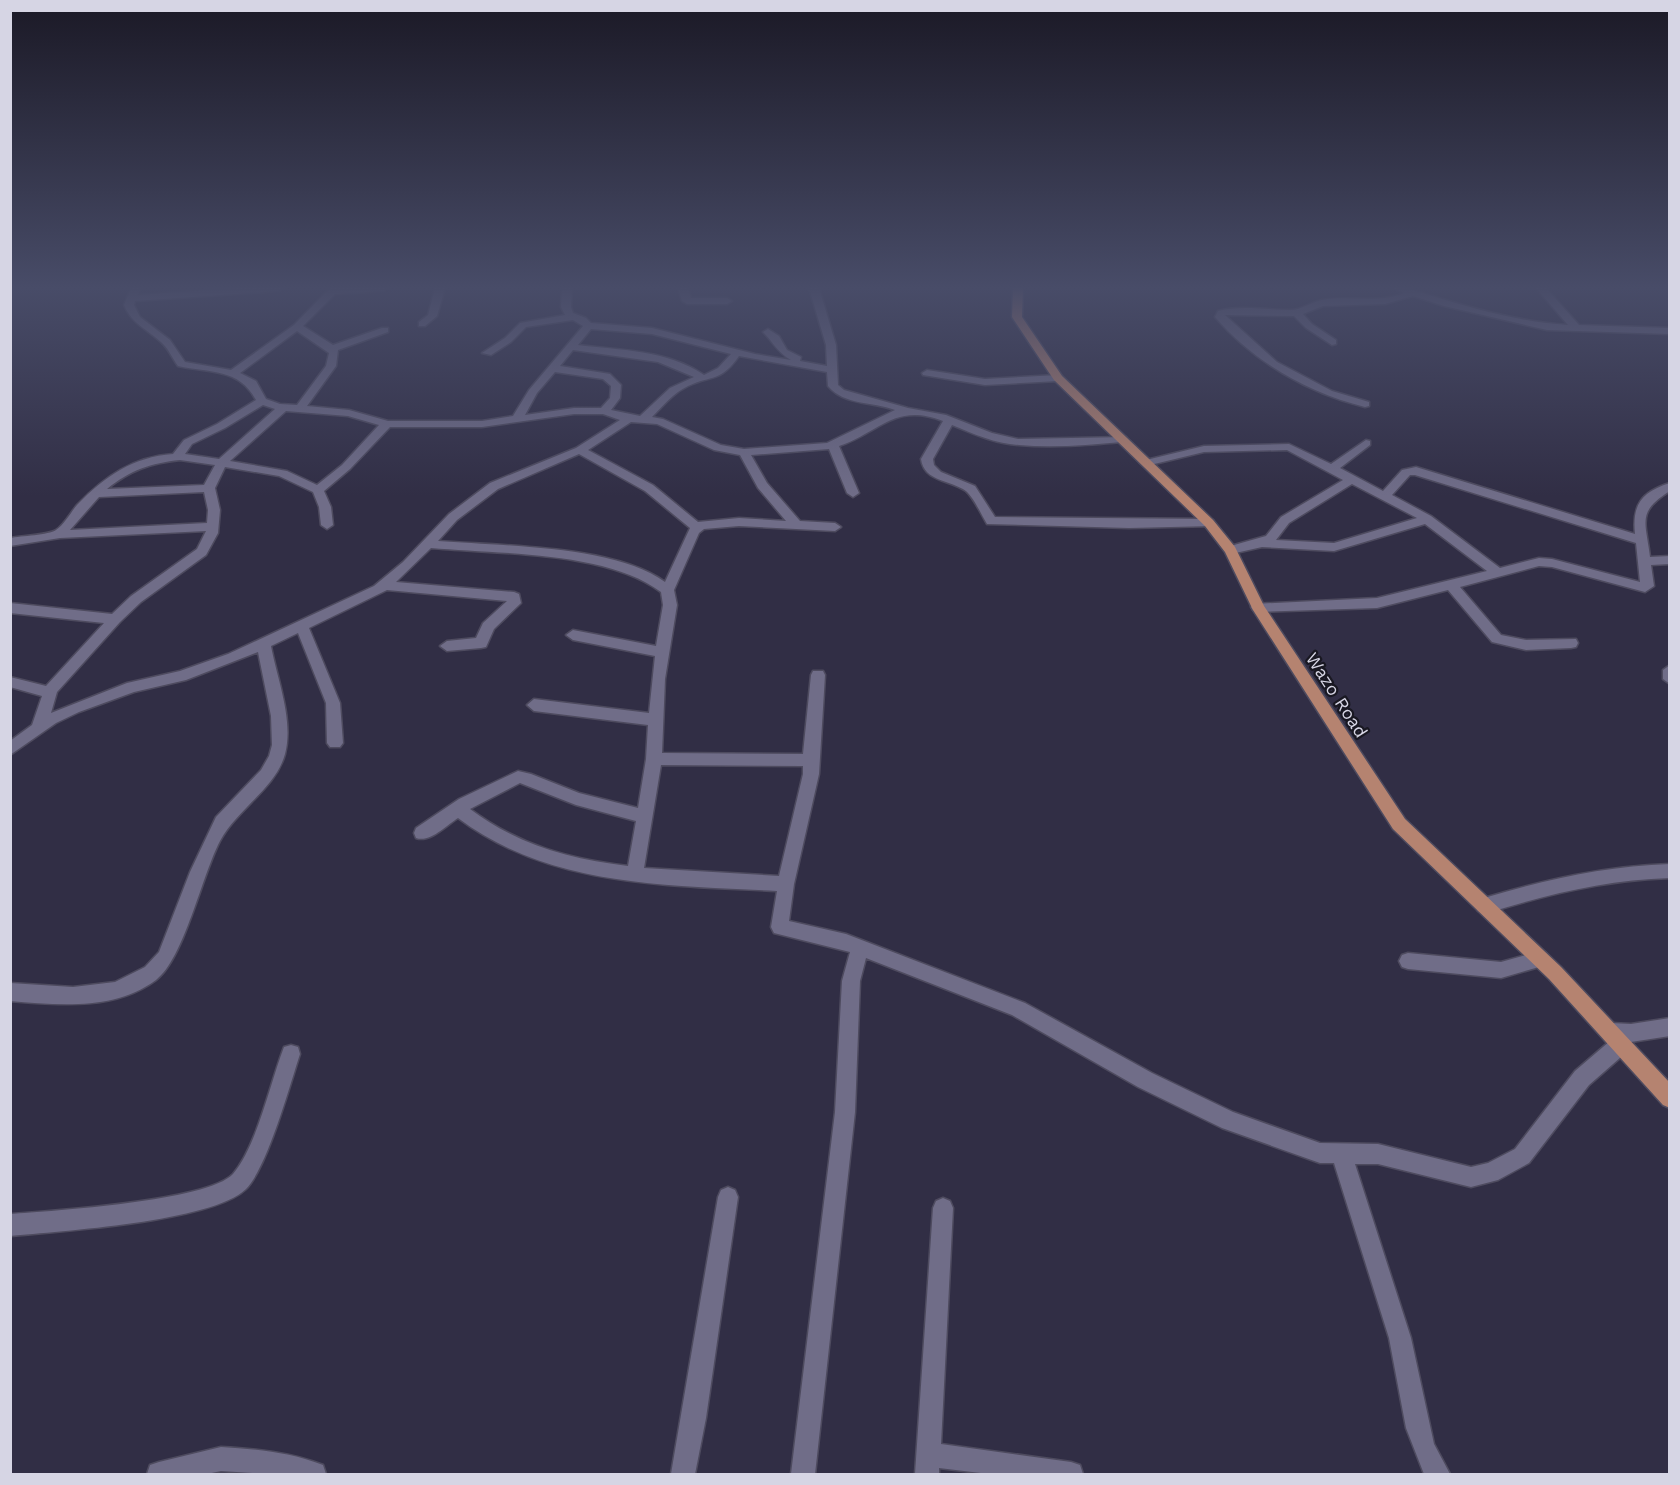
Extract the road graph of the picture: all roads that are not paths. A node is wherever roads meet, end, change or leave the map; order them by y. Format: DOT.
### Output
graph roads {
  1 [pos="176,357"];
  2 [pos="255,357"];
  3 [pos="333,357"];
  4 [pos="563,357"];
  5 [pos="640,357"];
  6 [pos="733,357"];
  7 [pos="758,357"];
  8 [pos="794,357"];
  9 [pos="832,357"];
  10 [pos="1044,357"];
  11 [pos="1265,357"];
  12 [pos="805,363"];
  13 [pos="552,368"];
  14 [pos="834,370"];
  15 [pos="233,373"];
  16 [pos="927,373"];
  17 [pos="1058,378"];
  18 [pos="703,379"];
  19 [pos="262,401"];
  20 [pos="1365,404"];
  21 [pos="283,408"];
  22 [pos="300,409"];
  23 [pos="604,411"];
  24 [pos="905,411"];
  25 [pos="518,417"];
  26 [pos="636,419"];
  27 [pos="949,421"];
  28 [pos="387,424"];
  29 [pos="1122,439"];
  30 [pos="1366,443"];
  31 [pos="832,444"];
  32 [pos="580,450"];
  33 [pos="744,452"];
  34 [pos="178,455"];
  35 [pos="223,461"];
  36 [pos="1146,463"];
  37 [pos="1333,468"];
  38 [pos="1353,479"];
  39 [pos="1670,486"];
  40 [pos="209,488"];
  41 [pos="318,490"];
  42 [pos="96,493"];
  43 [pos="853,493"];
  44 [pos="1385,496"];
  45 [pos="1427,519"];
  46 [pos="1209,523"];
  47 [pos="327,525"];
  48 [pos="797,525"];
  49 [pos="212,527"];
  50 [pos="697,527"];
  51 [pos="835,527"];
  52 [pos="60,534"];
  53 [pos="1641,540"];
  54 [pos="10,542"];
  55 [pos="1263,543"];
  56 [pos="426,544"];
  57 [pos="1231,550"];
  58 [pos="1670,560"];
  59 [pos="1643,561"];
  60 [pos="1496,571"];
  61 [pos="386,585"];
  62 [pos="1451,585"];
  63 [pos="667,590"];
  64 [pos="1258,607"];
  65 [pos="10,608"];
  66 [pos="115,619"];
  67 [pos="301,624"];
  68 [pos="573,635"];
  69 [pos="262,643"];
  70 [pos="1571,643"];
  71 [pos="447,646"];
  72 [pos="661,652"];
  73 [pos="1670,670"];
  74 [pos="818,675"];
  75 [pos="1670,679"];
  76 [pos="10,682"];
  77 [pos="50,693"];
  78 [pos="534,705"];
  79 [pos="657,720"];
  80 [pos="39,727"];
  81 [pos="335,743"];
  82 [pos="10,749"];
  83 [pos="654,759"];
  84 [pos="810,762"];
  85 [pos="458,809"];
  86 [pos="646,817"];
  87 [pos="423,833"];
  88 [pos="1670,871"];
  89 [pos="635,873"];
  90 [pos="786,884"];
  91 [pos="1484,906"];
  92 [pos="860,948"];
  93 [pos="1540,959"];
  94 [pos="1408,961"];
  95 [pos="10,992"];
  96 [pos="1670,1028"];
  97 [pos="1617,1038"];
  98 [pos="291,1054"];
  99 [pos="1670,1098"];
  100 [pos="1341,1154"];
  101 [pos="728,1197"];
  102 [pos="943,1208"];
  103 [pos="10,1225"];
  104 [pos="928,1464"];
  105 [pos="159,1474"];
  106 [pos="314,1474"];
  107 [pos="682,1474"];
  108 [pos="803,1474"];
  109 [pos="1071,1474"];
  110 [pos="1438,1474"];
  1 -- 15 [label="street"];
  2 -- 15 [label="street"];
  3 -- 22 [label="street"];
  4 -- 13 [label="street"];
  5 -- 18 [label="street"];
  6 -- 18 [label="street"];
  7 -- 12 [label="street"];
  8 -- 12 [label="street"];
  9 -- 14 [label="street"];
  10 -- 17 [label="main road, Wazo Road"];
  11 -- 20 [label="street"];
  12 -- 14 [label="street"];
  13 -- 23 [label="street"];
  13 -- 25 [label="street"];
  14 -- 24 [label="street"];
  15 -- 19 [label="street"];
  16 -- 17 [label="street"];
  17 -- 29 [label="main road, Wazo Road"];
  18 -- 26 [label="street"];
  19 -- 21 [label="street"];
  19 -- 34 [label="street"];
  21 -- 22 [label="street"];
  21 -- 35 [label="street"];
  22 -- 28 [label="street"];
  23 -- 25 [label="street"];
  23 -- 26 [label="street"];
  24 -- 27 [label="street"];
  24 -- 31 [label="street"];
  25 -- 28 [label="street"];
  26 -- 32 [label="street"];
  26 -- 33 [label="street"];
  27 -- 29 [label="street"];
  27 -- 46 [label="street"];
  28 -- 41 [label="street"];
  29 -- 36 [label="main road, Wazo Road"];
  30 -- 37 [label="street"];
  31 -- 33 [label="street"];
  31 -- 43 [label="street"];
  32 -- 50 [label="street"];
  32 -- 56 [label="street"];
  33 -- 48 [label="street"];
  34 -- 35 [label="street"];
  34 -- 42 [label="street"];
  35 -- 40 [label="street"];
  35 -- 41 [label="street"];
  36 -- 37 [label="street"];
  36 -- 46 [label="main road, Wazo Road"];
  37 -- 38 [label="street"];
  38 -- 44 [label="street"];
  38 -- 55 [label="street"];
  39 -- 53 [label="street"];
  40 -- 42 [label="street"];
  40 -- 49 [label="street"];
  41 -- 47 [label="street"];
  42 -- 52 [label="street"];
  44 -- 45 [label="street"];
  44 -- 53 [label="street"];
  45 -- 55 [label="street"];
  45 -- 60 [label="street"];
  46 -- 57 [label="main road, Wazo Road"];
  48 -- 50 [label="street"];
  48 -- 51 [label="street"];
  49 -- 52 [label="street"];
  49 -- 66 [label="street"];
  50 -- 63 [label="street"];
  52 -- 54 [label="street"];
  53 -- 59 [label="street"];
  55 -- 57 [label="street"];
  56 -- 61 [label="street"];
  56 -- 63 [label="street"];
  57 -- 64 [label="main road, Wazo Road"];
  58 -- 59 [label="street"];
  59 -- 60 [label="street"];
  60 -- 62 [label="street"];
  61 -- 67 [label="street"];
  61 -- 71 [label="street"];
  62 -- 64 [label="street"];
  62 -- 70 [label="street"];
  63 -- 72 [label="street"];
  64 -- 91 [label="main road, Wazo Road"];
  65 -- 66 [label="street"];
  66 -- 77 [label="street"];
  67 -- 69 [label="street"];
  67 -- 81 [label="street"];
  68 -- 72 [label="street"];
  69 -- 80 [label="street"];
  69 -- 95 [label="street"];
  72 -- 79 [label="street"];
  73 -- 75 [label="street"];
  74 -- 84 [label="street"];
  76 -- 77 [label="street"];
  77 -- 80 [label="street"];
  78 -- 79 [label="street"];
  79 -- 83 [label="street"];
  80 -- 82 [label="street"];
  83 -- 84 [label="street"];
  83 -- 86 [label="street"];
  84 -- 90 [label="street"];
  85 -- 86 [label="street"];
  85 -- 87 [label="street"];
  85 -- 89 [label="street"];
  86 -- 89 [label="street"];
  88 -- 91 [label="street"];
  89 -- 90 [label="street"];
  90 -- 92 [label="street"];
  91 -- 93 [label="main road, Wazo Road"];
  92 -- 100 [label="street"];
  92 -- 108 [label="street"];
  93 -- 94 [label="street"];
  93 -- 97 [label="main road, Wazo Road"];
  96 -- 97 [label="street"];
  97 -- 99 [label="main road, Wazo Road"];
  97 -- 100 [label="street"];
  98 -- 103 [label="street"];
  100 -- 110 [label="street"];
  101 -- 107 [label="street"];
  102 -- 104 [label="street"];
  104 -- 109 [label="street"];
  105 -- 106 [label="street"];
}
